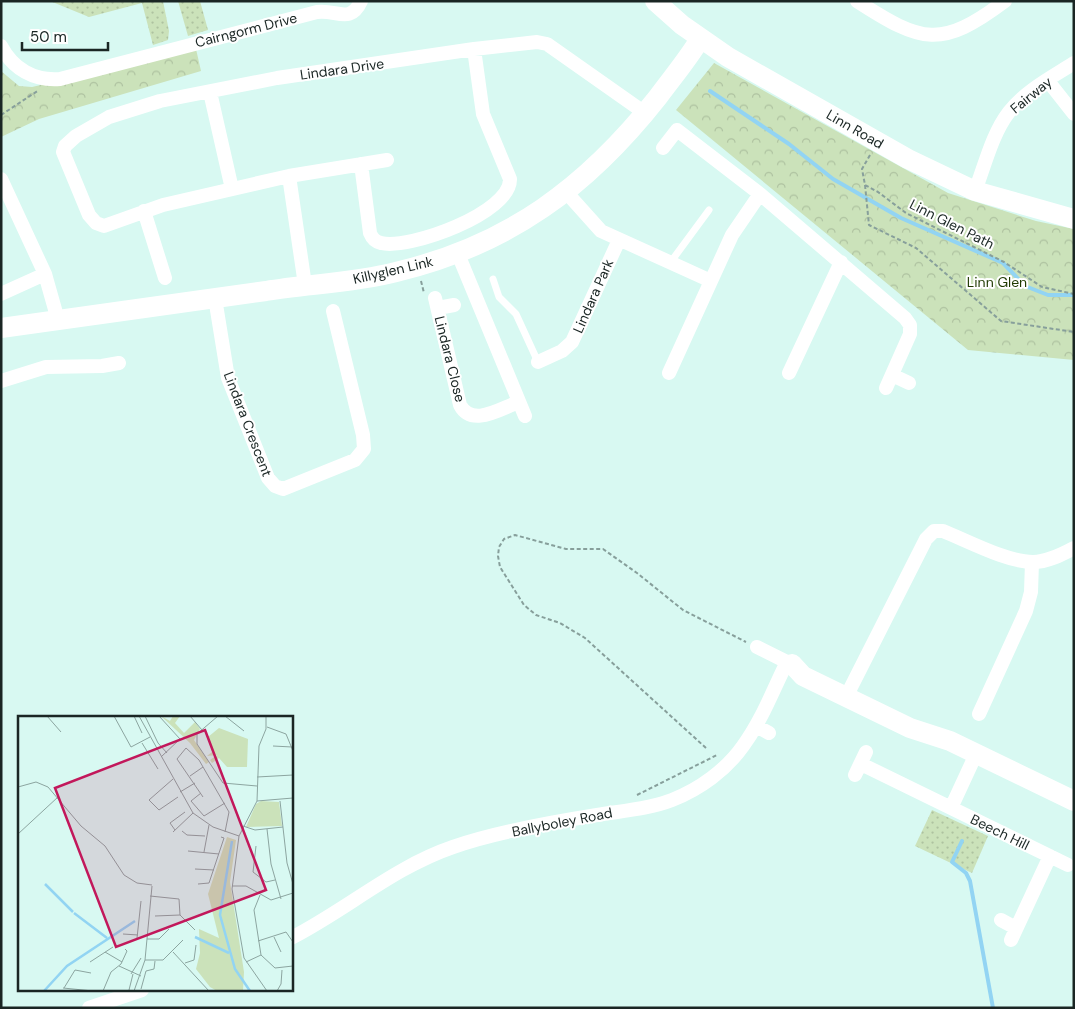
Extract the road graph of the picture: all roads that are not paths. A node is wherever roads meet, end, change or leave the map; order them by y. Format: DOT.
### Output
graph roads {
  1 [pos="655,1"];
  2 [pos="857,1"];
  3 [pos="1005,1"];
  4 [pos="359,6"];
  5 [pos="700,39"];
  6 [pos="1,46"];
  7 [pos="474,49"];
  8 [pos="1074,63"];
  9 [pos="1048,80"];
  10 [pos="210,92"];
  11 [pos="645,113"];
  12 [pos="1074,114"];
  13 [pos="663,148"];
  14 [pos="387,160"];
  15 [pos="361,164"];
  16 [pos="289,176"];
  17 [pos="1,179"];
  18 [pos="232,189"];
  19 [pos="976,191"];
  20 [pos="566,192"];
  21 [pos="760,194"];
  22 [pos="709,210"];
  23 [pos="144,211"];
  24 [pos="1074,218"];
  25 [pos="619,240"];
  26 [pos="458,254"];
  27 [pos="840,262"];
  28 [pos="670,263"];
  29 [pos="45,274"];
  30 [pos="165,278"];
  31 [pos="493,279"];
  32 [pos="711,281"];
  33 [pos="305,285"];
  34 [pos="1,294"];
  35 [pos="215,298"];
  36 [pos="454,305"];
  37 [pos="333,311"];
  38 [pos="58,320"];
  39 [pos="1,328"];
  40 [pos="538,362"];
  41 [pos="119,363"];
  42 [pos="669,373"];
  43 [pos="789,373"];
  44 [pos="892,374"];
  45 [pos="1,381"];
  46 [pos="909,383"];
  47 [pos="886,388"];
  48 [pos="519,402"];
  49 [pos="525,416"];
  50 [pos="1074,548"];
  51 [pos="1032,562"];
  52 [pos="757,647"];
  53 [pos="789,663"];
  54 [pos="849,691"];
  55 [pos="978,714"];
  56 [pos="976,754"];
  57 [pos="861,764"];
  58 [pos="1074,801"];
  59 [pos="951,808"];
  60 [pos="1050,856"];
  61 [pos="1068,865"];
  62 [pos="1000,920"];
  63 [pos="292,937"];
  64 [pos="136,992"];
  65 [pos="89,1008"];
  1 -- 5 [label="street, Linn Road"];
  2 -- 3 [label="street"];
  4 -- 6 [label="street, Cairngorm Drive"];
  5 -- 11 [label="street, Killyglen Link"];
  5 -- 19 [label="street, Linn Road"];
  7 -- 10 [label="street, Lindara Drive"];
  7 -- 11 [label="street, Lindara Drive"];
  7 -- 15 [label="street"];
  8 -- 9 [label="street, Fairway"];
  9 -- 12 [label="street"];
  9 -- 19 [label="street, Fairway"];
  10 -- 18 [label="street"];
  10 -- 23 [label="street, Lindara Drive"];
  11 -- 20 [label="street, Killyglen Link"];
  13 -- 21 [label="street"];
  14 -- 15 [label="street, Lindara Drive"];
  15 -- 16 [label="street, Lindara Drive"];
  16 -- 18 [label="street, Lindara Drive"];
  16 -- 33 [label="street"];
  17 -- 29 [label="street"];
  18 -- 23 [label="street, Lindara Drive"];
  19 -- 24 [label="street, Linn Road"];
  20 -- 25 [label="street"];
  20 -- 26 [label="street, Killyglen Link"];
  21 -- 27 [label="street"];
  21 -- 32 [label="street"];
  22 -- 28 [label="lane"];
  23 -- 30 [label="street"];
  25 -- 28 [label="street"];
  25 -- 40 [label="street, Lindara Park"];
  26 -- 33 [label="street, Killyglen Link"];
  26 -- 48 [label="street"];
  27 -- 43 [label="street"];
  27 -- 44 [label="street"];
  28 -- 32 [label="street"];
  29 -- 34 [label="street"];
  29 -- 38 [label="street"];
  31 -- 40 [label="lane"];
  32 -- 42 [label="street"];
  33 -- 35 [label="street, Killyglen Link"];
  35 -- 37 [label="street, Lindara Crescent"];
  35 -- 38 [label="street, Killyglen Link"];
  36 -- 48 [label="street, Lindara Close"];
  38 -- 39 [label="street, Killyglen Link"];
  41 -- 45 [label="street"];
  44 -- 46 [label="street"];
  44 -- 47 [label="street"];
  48 -- 49 [label="street"];
  50 -- 51 [label="street"];
  51 -- 54 [label="street"];
  51 -- 55 [label="street"];
  52 -- 53 [label="street"];
  53 -- 54 [label="street"];
  53 -- 63 [label="street, Ballyboley Road"];
  54 -- 56 [label="street"];
  56 -- 58 [label="street"];
  56 -- 59 [label="street"];
  57 -- 59 [label="street, Beech Hill"];
  59 -- 60 [label="street, Beech Hill"];
  60 -- 61 [label="street, Beech Hill"];
  60 -- 62 [label="street"];
  64 -- 65 [label="street"];
}
